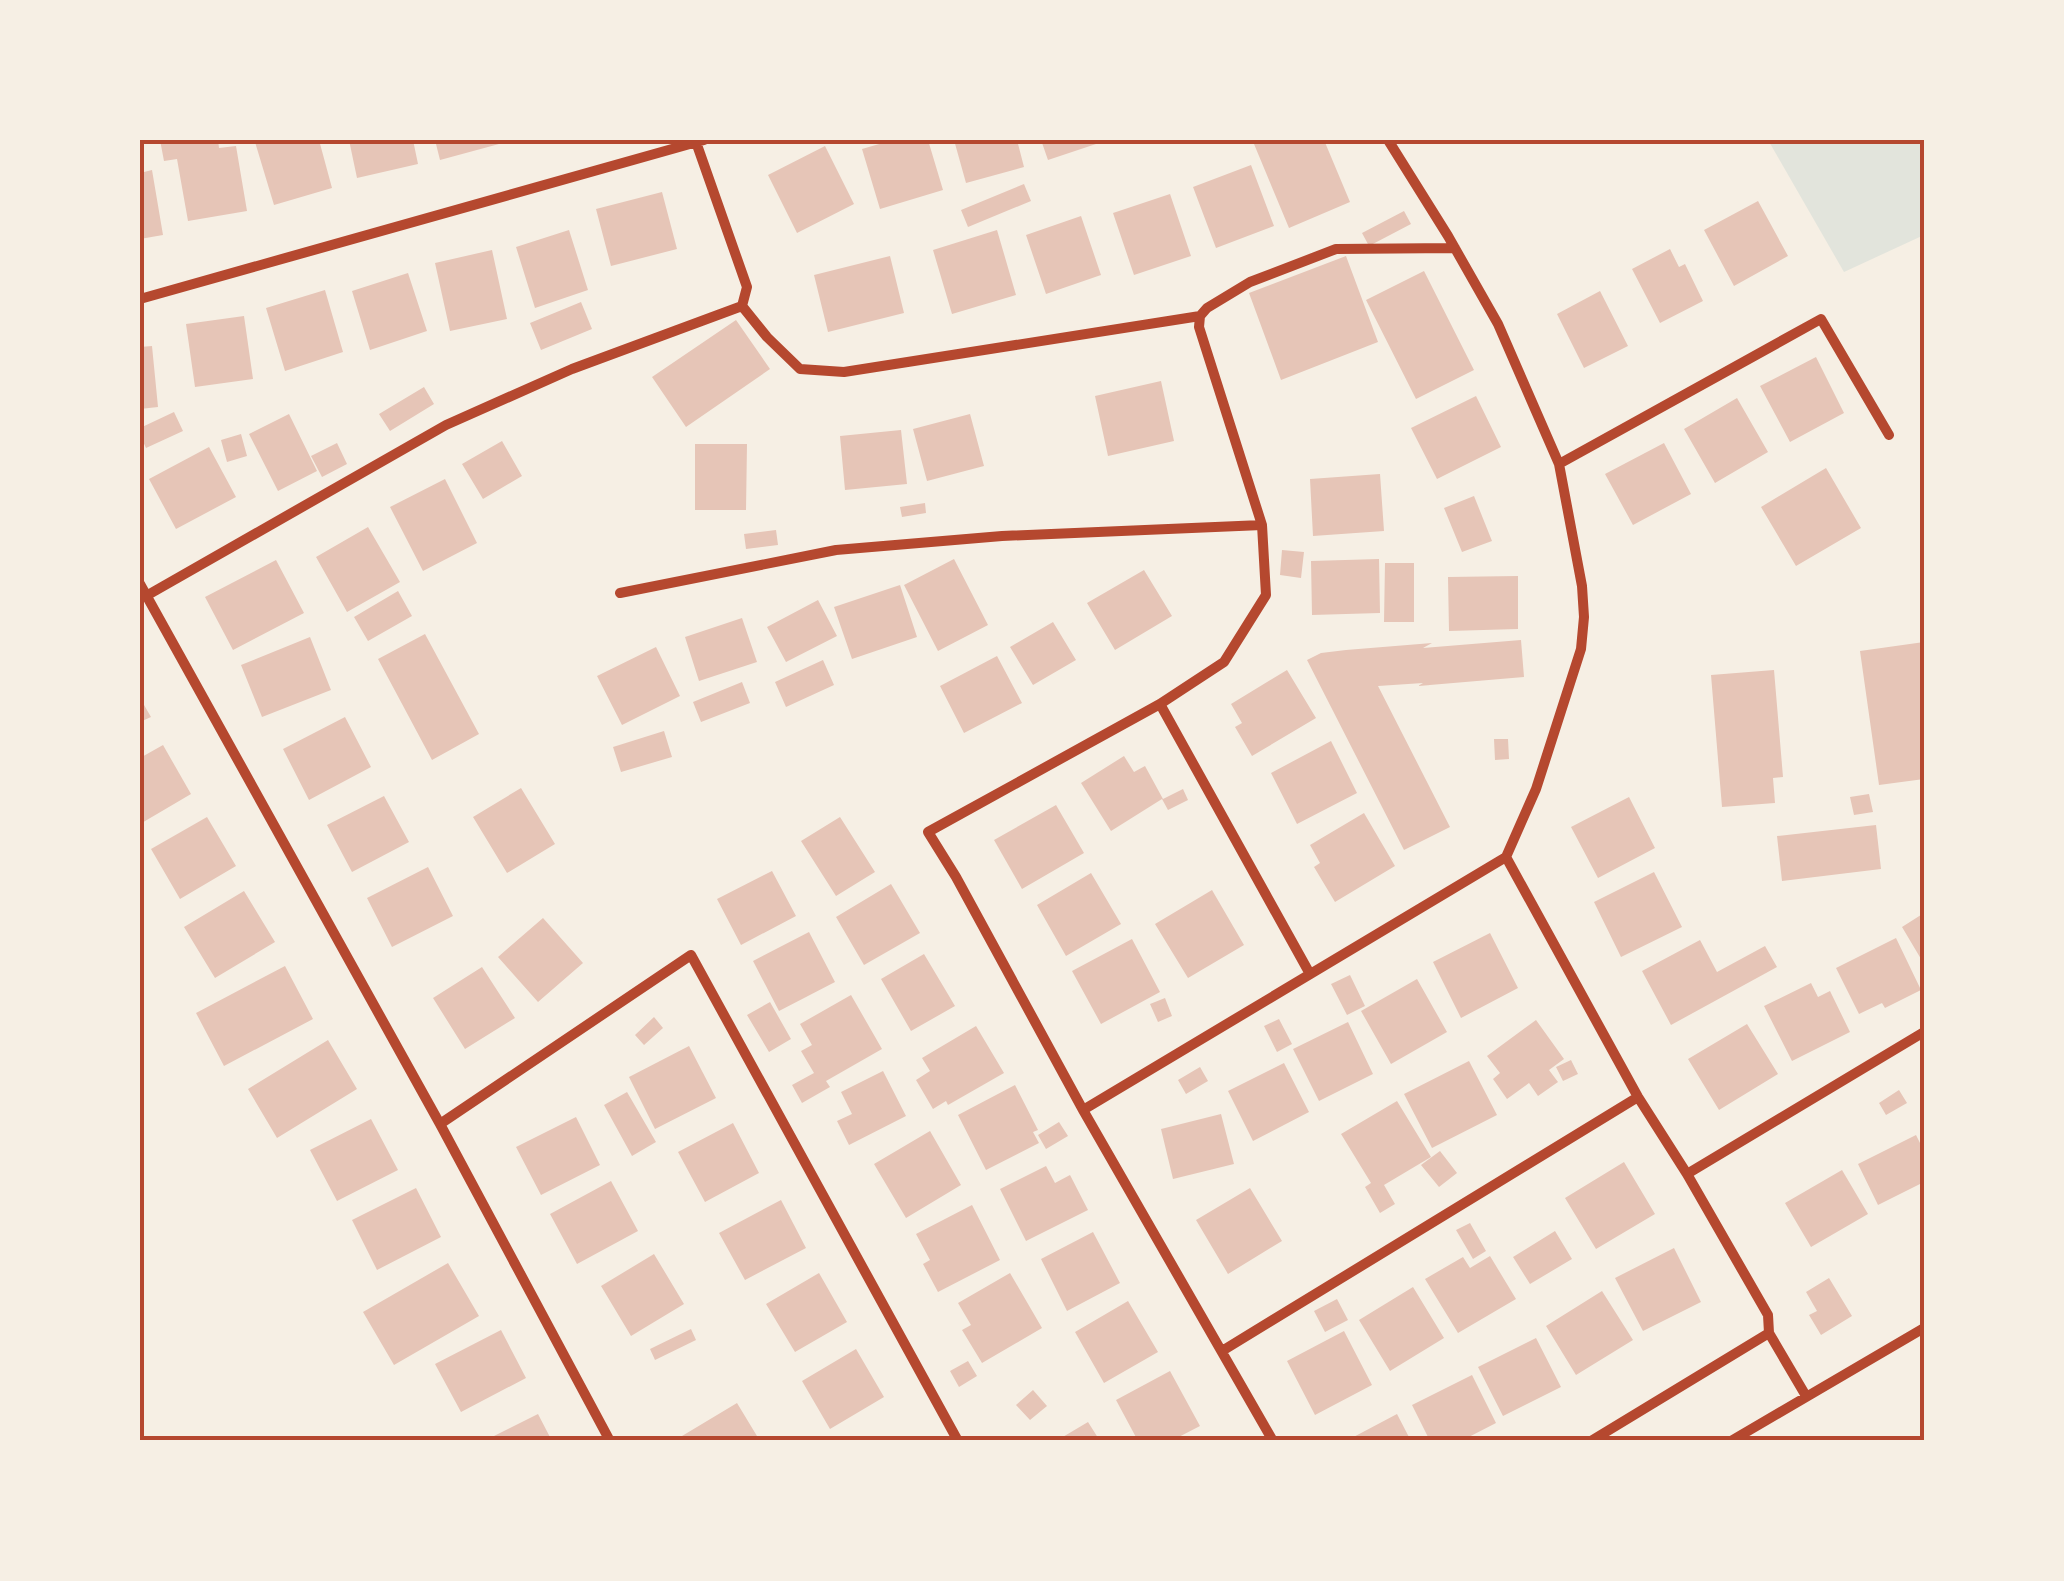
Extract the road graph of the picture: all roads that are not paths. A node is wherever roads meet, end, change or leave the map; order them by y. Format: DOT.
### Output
graph roads {
  1 [pos="1388,140"];
  2 [pos="700,141"];
  3 [pos="1455,248"];
  4 [pos="140,298"];
  5 [pos="742,306"];
  6 [pos="1200,316"];
  7 [pos="1889,435"];
  8 [pos="1559,464"];
  9 [pos="1262,526"];
  10 [pos="140,584"];
  11 [pos="620,593"];
  12 [pos="146,596"];
  13 [pos="1160,704"];
  14 [pos="1506,857"];
  15 [pos="1310,974"];
  16 [pos="1924,1032"];
  17 [pos="1638,1097"];
  18 [pos="1084,1110"];
  19 [pos="440,1124"];
  20 [pos="1687,1174"];
  21 [pos="1924,1328"];
  22 [pos="1769,1333"];
  23 [pos="1222,1351"];
  24 [pos="1806,1396"];
  25 [pos="610,1441"];
  26 [pos="958,1441"];
  27 [pos="1274,1441"];
  28 [pos="1591,1441"];
  29 [pos="1731,1441"];
  1 -- 3 [label="street"];
  2 -- 4 [label="street"];
  2 -- 5 [label="street"];
  3 -- 6 [label="street"];
  3 -- 8 [label="street"];
  5 -- 6 [label="street"];
  5 -- 12 [label="street"];
  6 -- 9 [label="street"];
  7 -- 8 [label="street"];
  8 -- 14 [label="street"];
  9 -- 11 [label="street"];
  9 -- 13 [label="street"];
  10 -- 12 [label="street"];
  12 -- 19 [label="street"];
  13 -- 15 [label="street"];
  13 -- 18 [label="street"];
  14 -- 15 [label="street"];
  14 -- 17 [label="street"];
  15 -- 18 [label="street"];
  16 -- 20 [label="street"];
  17 -- 20 [label="street"];
  17 -- 23 [label="street"];
  18 -- 23 [label="street"];
  19 -- 25 [label="street"];
  19 -- 26 [label="street"];
  20 -- 22 [label="street"];
  21 -- 24 [label="street"];
  22 -- 24 [label="street"];
  22 -- 28 [label="street"];
  23 -- 27 [label="street"];
  24 -- 29 [label="street"];
}
